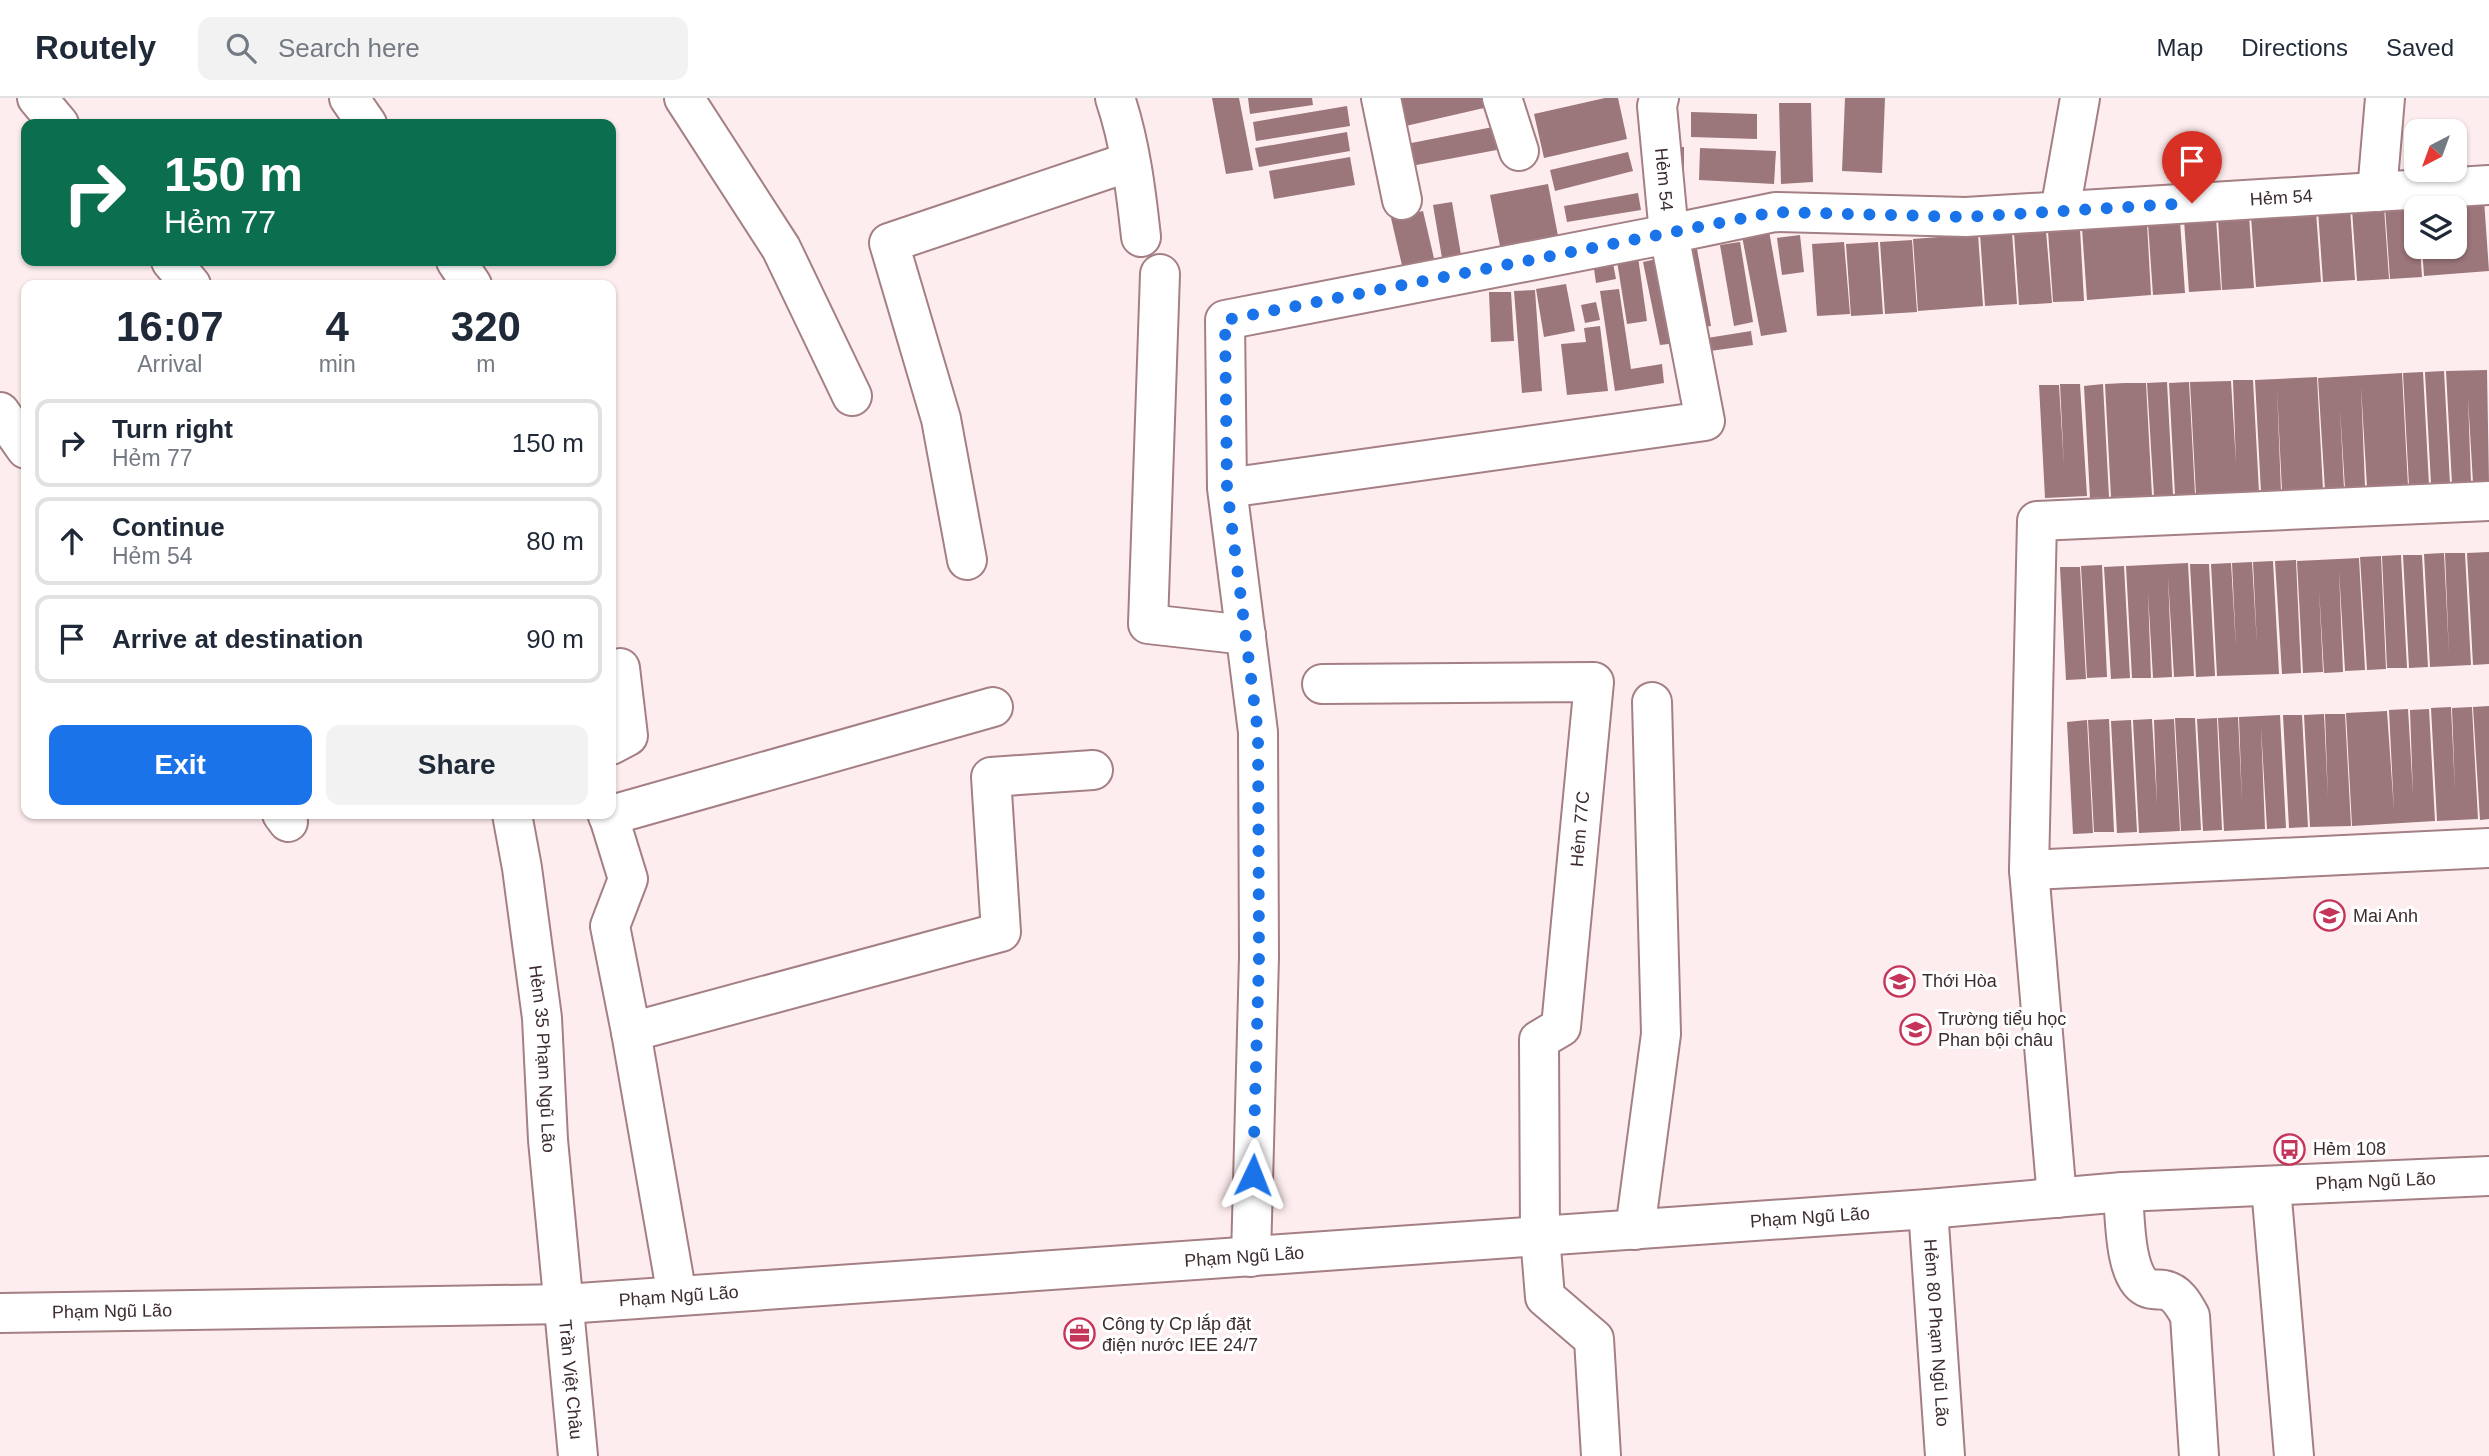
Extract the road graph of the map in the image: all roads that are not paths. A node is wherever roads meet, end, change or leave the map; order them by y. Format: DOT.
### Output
graph roads {
  1 [pos="37,98"];
  2 [pos="349,98"];
  3 [pos="684,98"];
  4 [pos="1115,98"];
  5 [pos="1381,98"];
  6 [pos="1502,98"];
  7 [pos="1659,98"];
  8 [pos="2080,98"];
  9 [pos="2385,98"];
  10 [pos="55,119"];
  11 [pos="364,119"];
  12 [pos="1519,151"];
  13 [pos="1129,162"];
  14 [pos="2489,185"];
  15 [pos="2377,192"];
  16 [pos="1402,200"];
  17 [pos="2060,211"];
  18 [pos="1669,234"];
  19 [pos="1142,237"];
  20 [pos="175,266"];
  21 [pos="1160,274"];
  22 [pos="187,280"];
  23 [pos="852,396"];
  24 [pos="0,412"];
  25 [pos="21,442"];
  26 [pos="1227,488"];
  27 [pos="2489,501"];
  28 [pos="967,560"];
  29 [pos="1246,635"];
  30 [pos="620,668"];
  31 [pos="1322,684"];
  32 [pos="1652,702"];
  33 [pos="993,707"];
  34 [pos="616,742"];
  35 [pos="1093,770"];
  36 [pos="616,813"];
  37 [pos="513,819"];
  38 [pos="609,819"];
  39 [pos="2489,848"];
  40 [pos="2029,870"];
  41 [pos="631,1032"];
  42 [pos="2489,1176"];
  43 [pos="2271,1187"];
  44 [pos="2123,1192"];
  45 [pos="2057,1198"];
  46 [pos="1928,1209"];
  47 [pos="1635,1230"];
  48 [pos="1540,1236"];
  49 [pos="1251,1257"];
  50 [pos="677,1296"];
  51 [pos="565,1304"];
  52 [pos="0,1312"];
  53 [pos="578,1456"];
  54 [pos="1601,1456"];
  55 [pos="1945,1456"];
  56 [pos="2199,1456"];
  57 [pos="2294,1456"];
  1 -- 10 [label="street"];
  2 -- 11 [label="street"];
  3 -- 23 [label="street"];
  4 -- 13 [label="street"];
  5 -- 16 [label="street"];
  6 -- 12 [label="street"];
  7 -- 18 [label="street, Hẻm 54"];
  8 -- 17 [label="street"];
  9 -- 15 [label="street"];
  13 -- 19 [label="street"];
  13 -- 28 [label="street"];
  14 -- 15 [label="street, Hẻm 54"];
  15 -- 17 [label="street, Hẻm 54"];
  17 -- 18 [label="street, Hẻm 54"];
  18 -- 26 [label="street"];
  18 -- 26 [label="street"];
  20 -- 22 [label="street"];
  21 -- 29 [label="street"];
  24 -- 25 [label="street"];
  26 -- 29 [label="street"];
  27 -- 40 [label="street"];
  29 -- 49 [label="street"];
  30 -- 34 [label="street"];
  31 -- 48 [label="street, Hẻm 77C"];
  32 -- 47 [label="street"];
  33 -- 36 [label="street"];
  35 -- 41 [label="street"];
  37 -- 51 [label="street, Hẻm 35 Phạm Ngũ Lão"];
  38 -- 41 [label="street"];
  39 -- 40 [label="street"];
  40 -- 45 [label="street"];
  41 -- 50 [label="street"];
  42 -- 43 [label="street, Phạm Ngũ Lão"];
  43 -- 44 [label="street, Phạm Ngũ Lão"];
  43 -- 57 [label="street"];
  44 -- 45 [label="street, Phạm Ngũ Lão"];
  44 -- 56 [label="street"];
  45 -- 46 [label="street, Phạm Ngũ Lão"];
  46 -- 47 [label="street, Phạm Ngũ Lão"];
  46 -- 55 [label="street, Hẻm 80 Phạm Ngũ Lão"];
  47 -- 48 [label="street, Phạm Ngũ Lão"];
  48 -- 49 [label="street, Phạm Ngũ Lão"];
  48 -- 54 [label="street"];
  49 -- 50 [label="street, Phạm Ngũ Lão"];
  50 -- 51 [label="street, Phạm Ngũ Lão"];
  51 -- 52 [label="street, Phạm Ngũ Lão"];
  51 -- 53 [label="street, Trần Việt Châu"];
}
